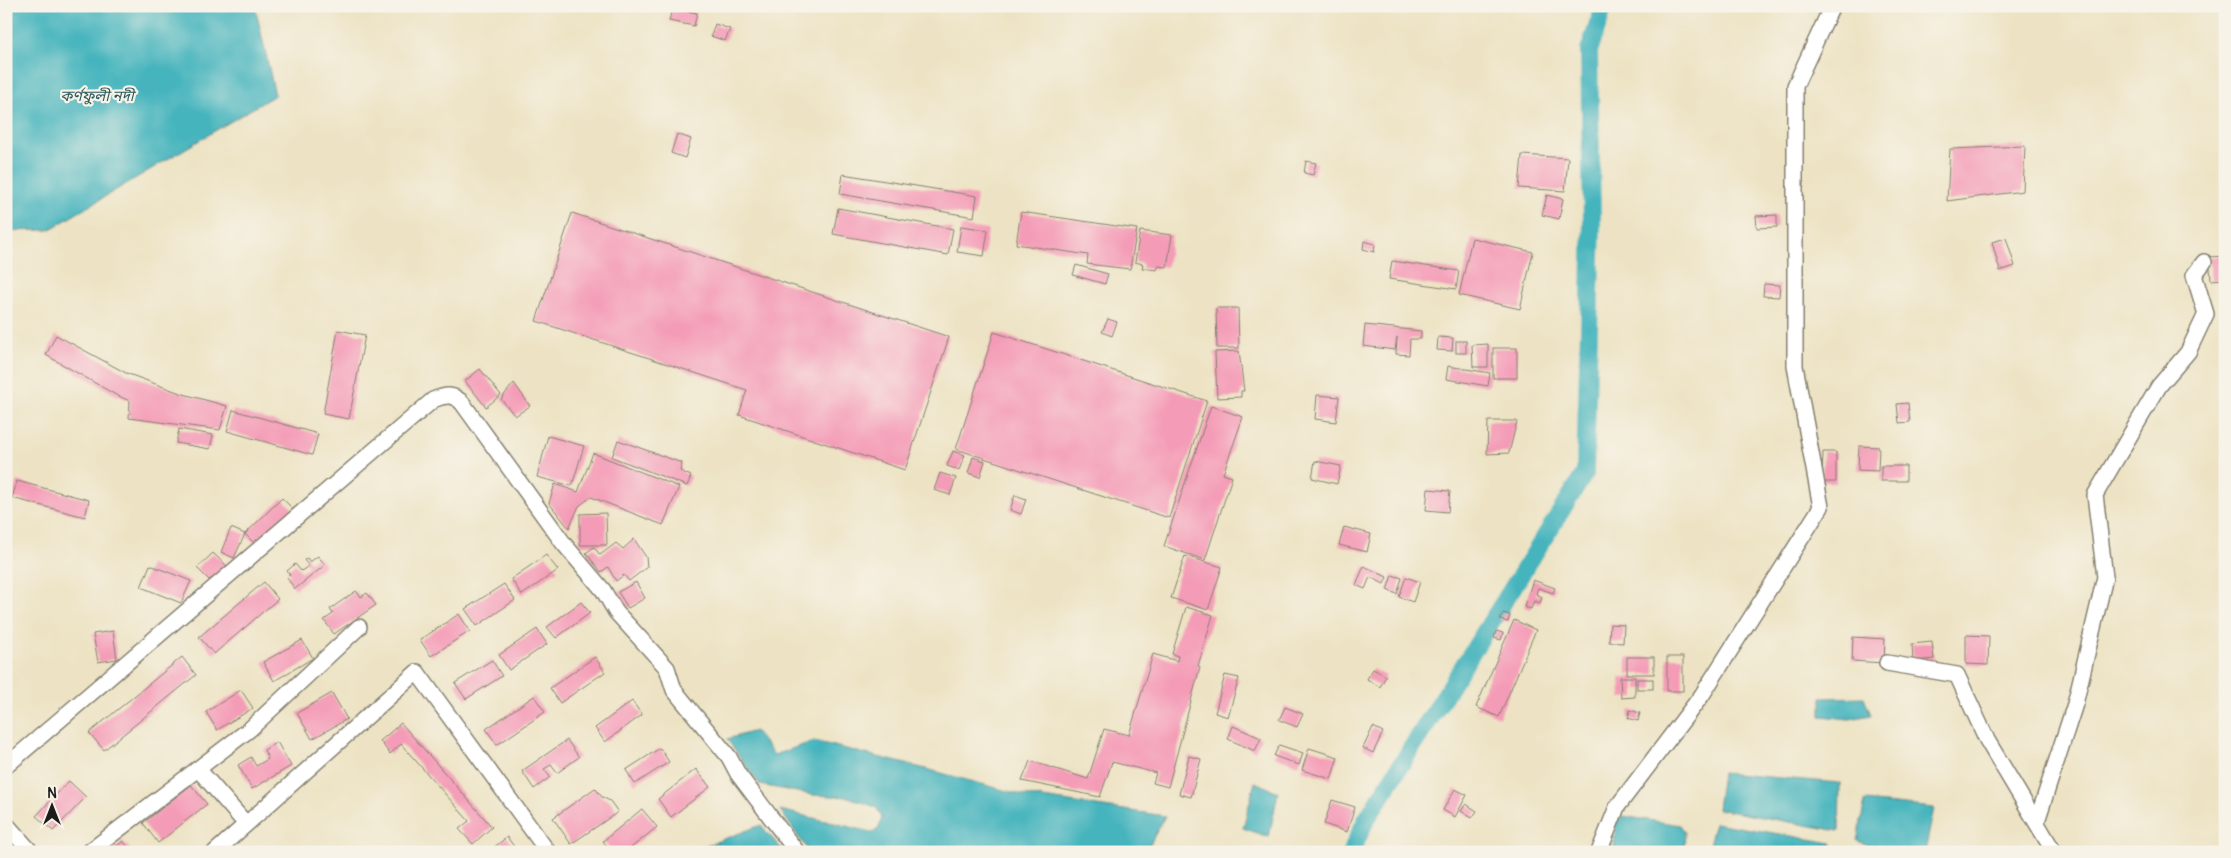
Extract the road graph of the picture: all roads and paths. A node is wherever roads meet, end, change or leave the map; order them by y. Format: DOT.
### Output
graph roads {
  1 [pos="1832,6"];
  2 [pos="2204,262"];
  3 [pos="359,627"];
  4 [pos="1886,663"];
  5 [pos="6,766"];
  6 [pos="198,769"];
  7 [pos="2037,821"];
  8 [pos="6,824"];
  9 [pos="246,824"];
  10 [pos="31,852"];
  11 [pos="89,852"];
  12 [pos="215,852"];
  13 [pos="548,852"];
  14 [pos="797,852"];
  15 [pos="1599,852"];
  16 [pos="2054,852"];
  1 -- 15 [label="street"];
  2 -- 7 [label="street"];
  3 -- 6 [label="street"];
  4 -- 7 [label="street"];
  5 -- 14 [label="street"];
  6 -- 9 [label="street"];
  6 -- 11 [label="street"];
  7 -- 16 [label="street"];
  8 -- 10 [label="street"];
  9 -- 12 [label="street"];
  9 -- 13 [label="street"];
}
